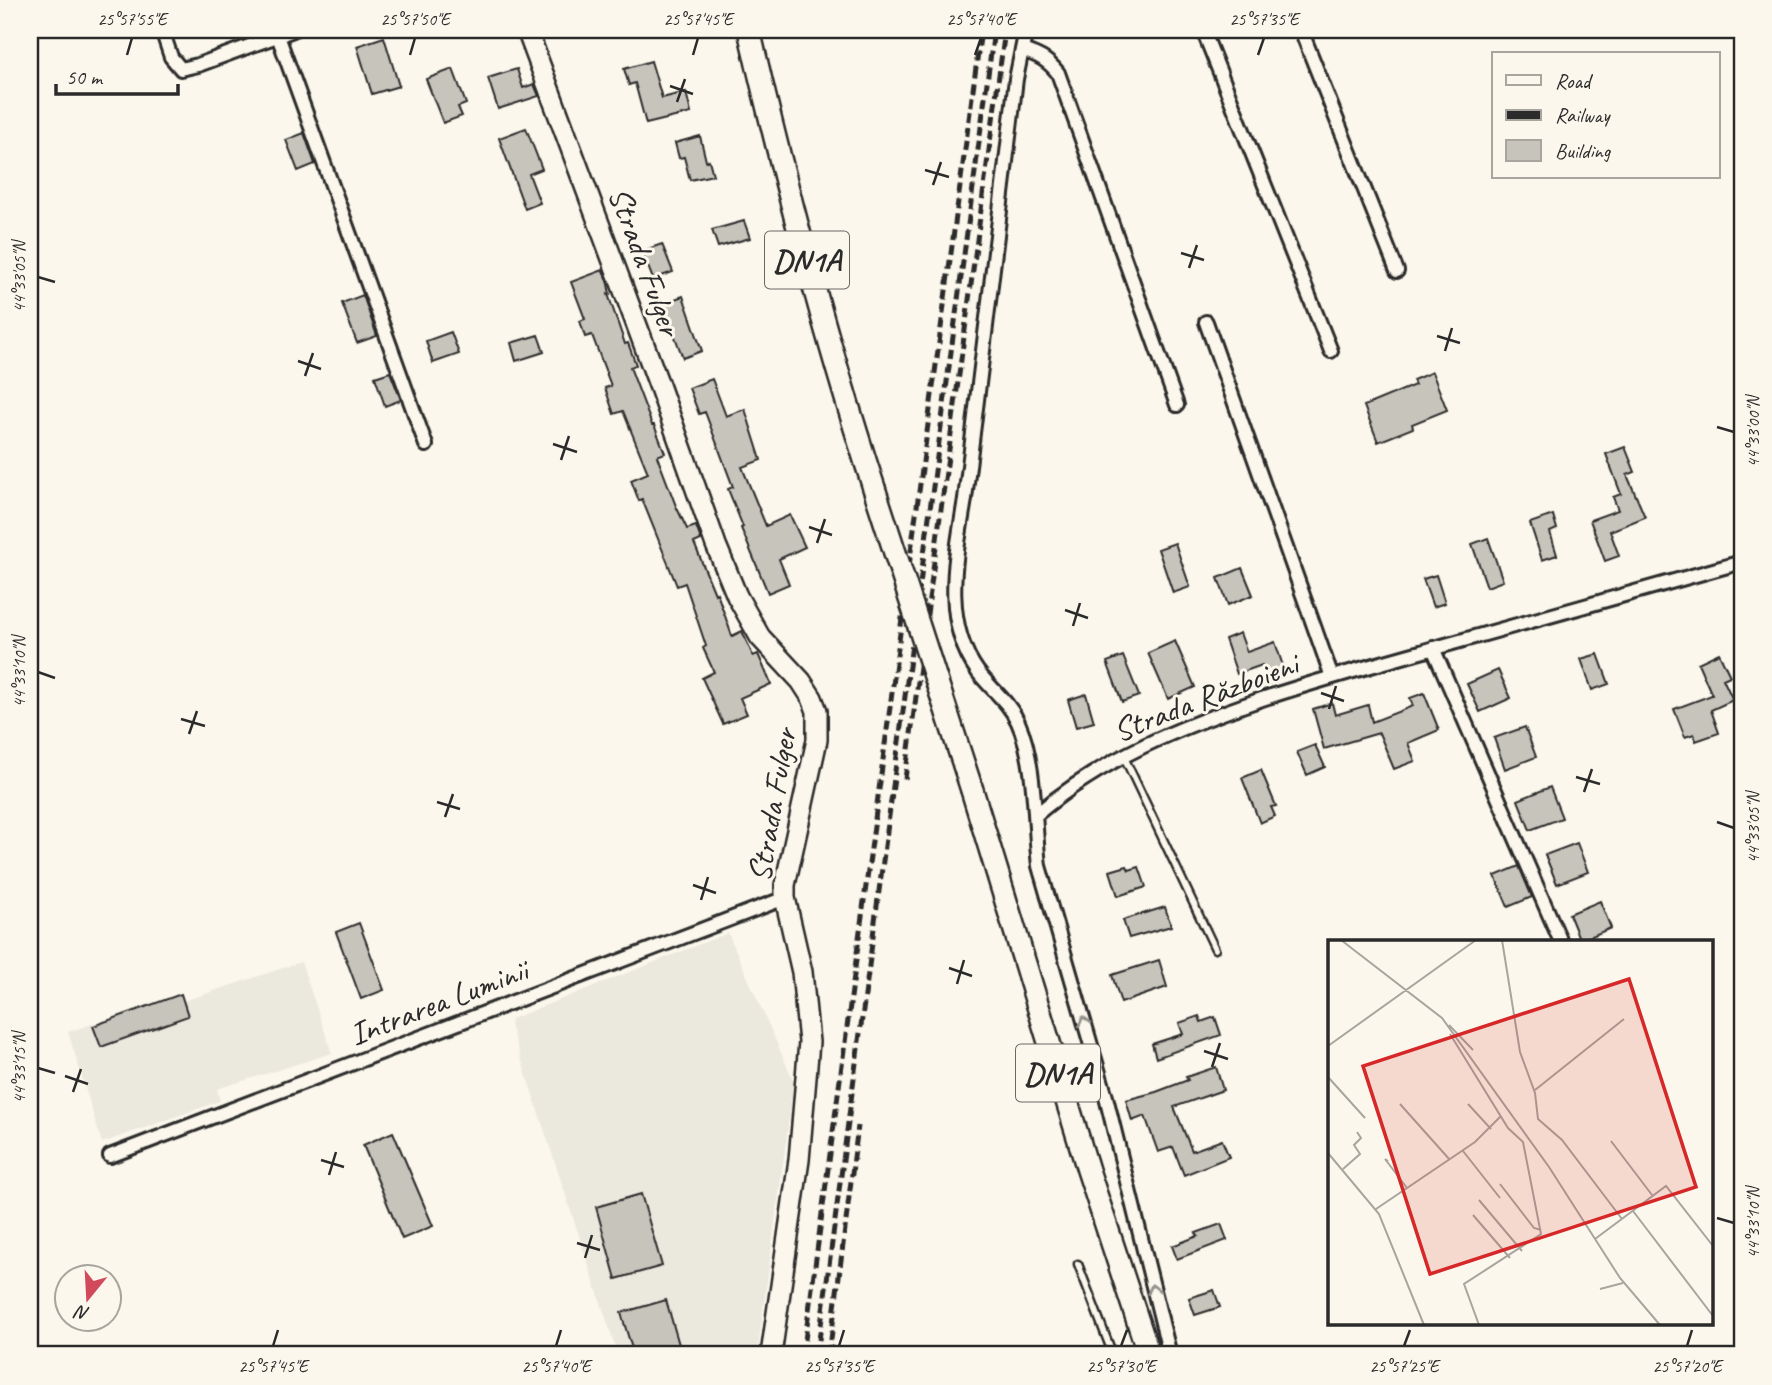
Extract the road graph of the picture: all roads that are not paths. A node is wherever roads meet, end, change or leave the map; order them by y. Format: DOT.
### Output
graph roads {
  1 [pos="162,30"];
  2 [pos="293,30"];
  3 [pos="527,30"];
  4 [pos="749,30"];
  5 [pos="1026,30"];
  6 [pos="1203,30"];
  7 [pos="1301,30"];
  8 [pos="278,36"];
  9 [pos="1022,50"];
  10 [pos="1397,271"];
  11 [pos="1206,322"];
  12 [pos="1331,351"];
  13 [pos="1177,405"];
  14 [pos="426,445"];
  15 [pos="1742,564"];
  16 [pos="1433,649"];
  17 [pos="1332,677"];
  18 [pos="1123,755"];
  19 [pos="1037,814"];
  20 [pos="785,898"];
  21 [pos="1559,940"];
  22 [pos="1215,950"];
  23 [pos="110,1156"];
  24 [pos="1078,1264"];
  25 [pos="771,1355"];
  26 [pos="1112,1355"];
  27 [pos="1149,1355"];
  28 [pos="1170,1355"];
  1 -- 8 [label="street"];
  2 -- 8 [label="street"];
  3 -- 20 [label="street, Strada Fulger"];
  4 -- 27 [label="main road, DN1A, bridge"];
  5 -- 9 [label="street"];
  6 -- 12 [label="street"];
  7 -- 10 [label="street"];
  8 -- 14 [label="street"];
  9 -- 13 [label="street"];
  9 -- 19 [label="street"];
  11 -- 17 [label="street"];
  15 -- 16 [label="street, Strada Războieni"];
  16 -- 17 [label="street, Strada Războieni"];
  16 -- 21 [label="street"];
  17 -- 18 [label="street, Strada Războieni"];
  18 -- 19 [label="street, Strada Războieni"];
  18 -- 22 [label="lane"];
  28 -- 19 [label="street, one-way"];
  20 -- 23 [label="street, Intrarea Luminii"];
  20 -- 25 [label="street, Strada Fulger"];
  24 -- 26 [label="lane"];
}
